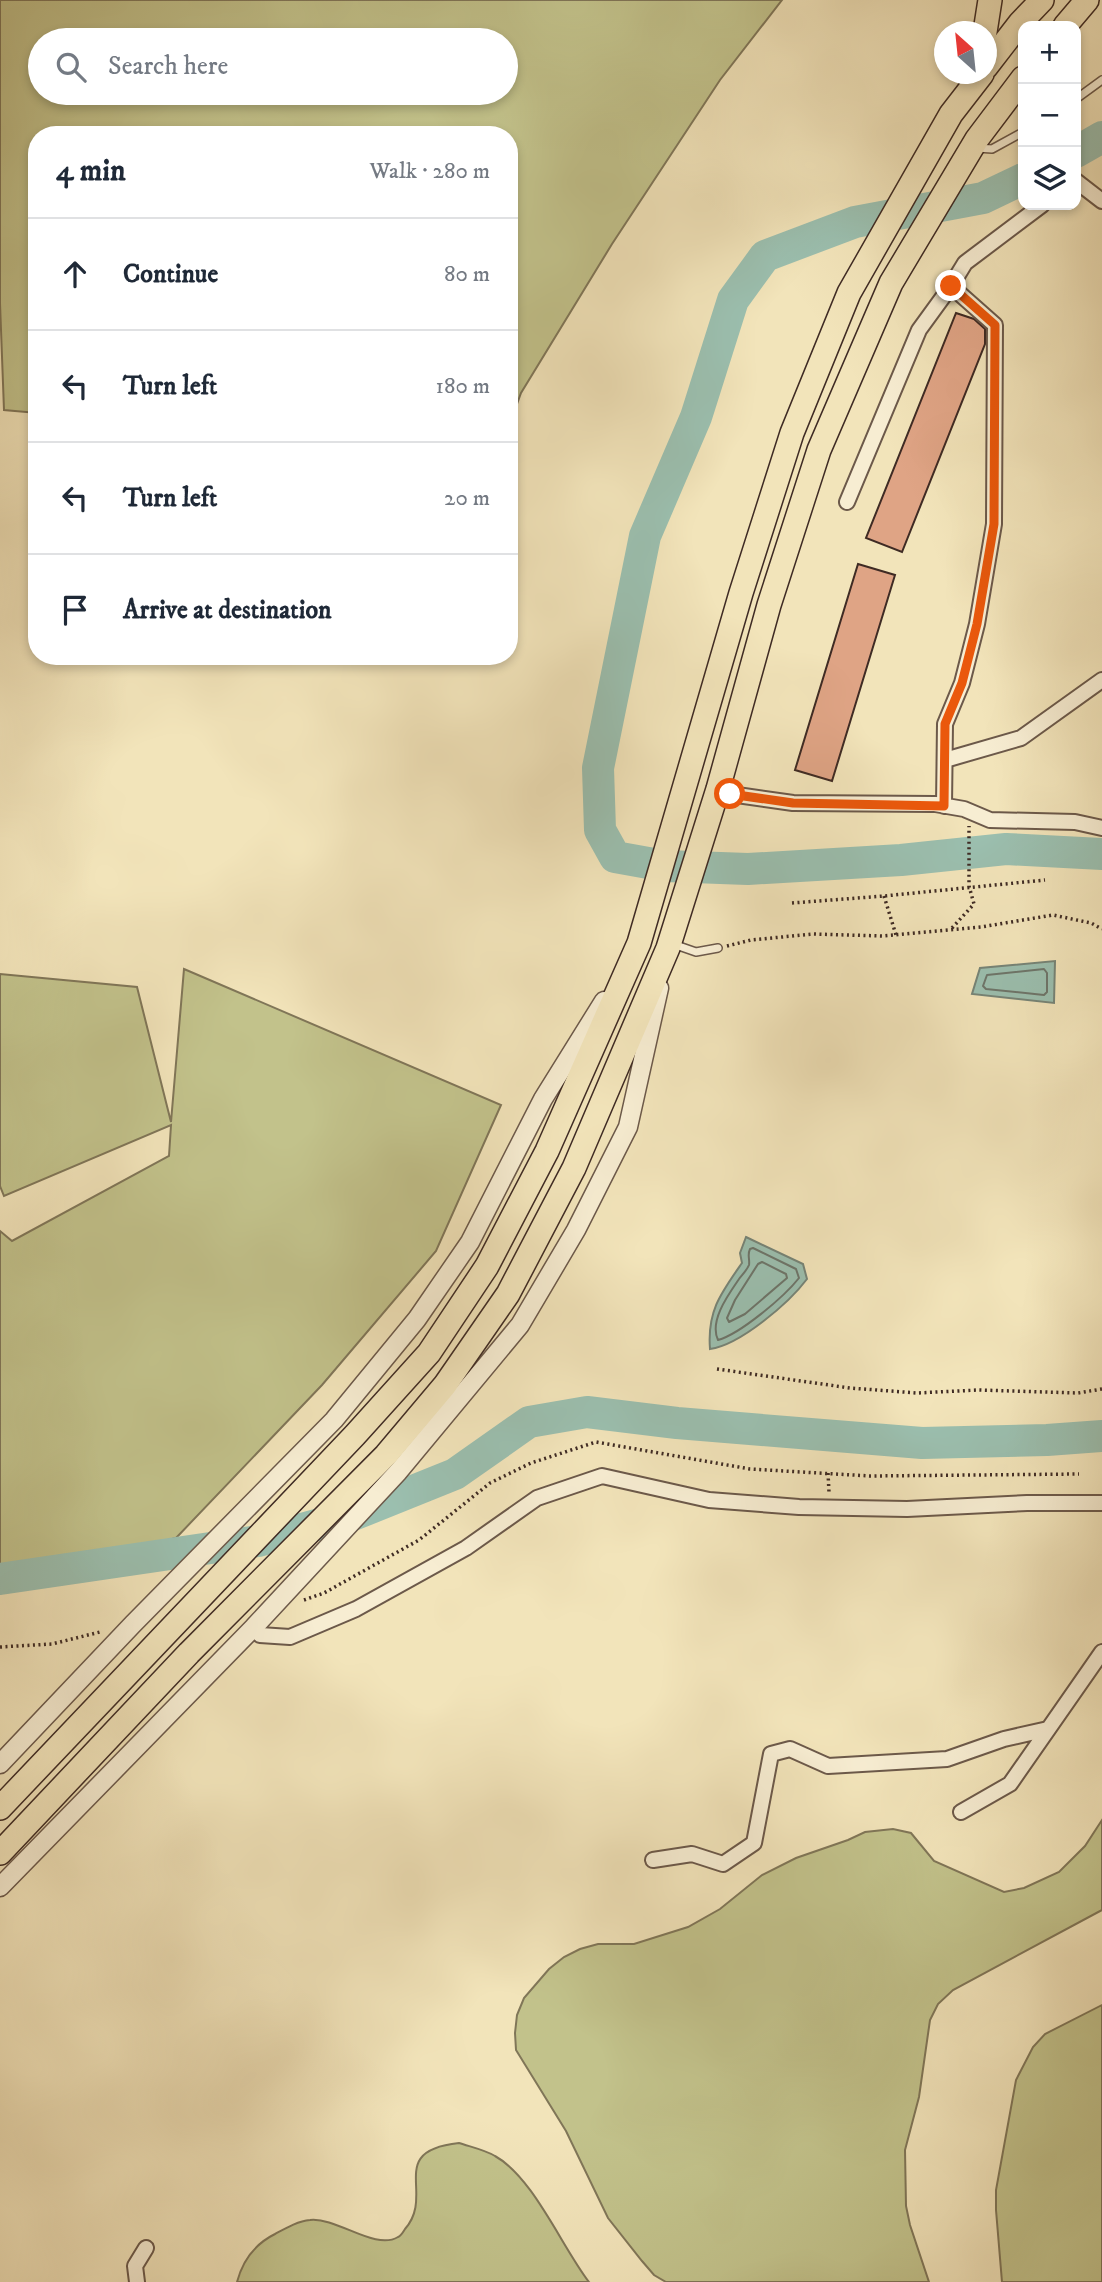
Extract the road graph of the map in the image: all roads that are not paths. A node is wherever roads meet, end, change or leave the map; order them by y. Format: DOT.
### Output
graph roads {
  1 [pos="990,0"];
  2 [pos="1042,0"];
  3 [pos="1087,0"];
  4 [pos="987,21"];
  5 [pos="1069,21"];
  6 [pos="997,53"];
  7 [pos="1102,80"];
  8 [pos="972,84"];
  9 [pos="1018,90"];
  10 [pos="1081,95"];
  11 [pos="1018,135"];
  12 [pos="975,144"];
  13 [pos="1081,185"];
  14 [pos="1102,201"];
  15 [pos="1035,210"];
  16 [pos="951,286"];
  17 [pos="847,502"];
  18 [pos="1102,680"];
  19 [pos="945,760"];
  20 [pos="718,789"];
  21 [pos="944,806"];
  22 [pos="1102,828"];
  23 [pos="639,943"];
  24 [pos="668,945"];
  25 [pos="718,948"];
  26 [pos="392,1464"];
  27 [pos="1102,1503"];
  28 [pos="254,1627"];
  29 [pos="1102,1652"];
  30 [pos="1048,1729"];
  31 [pos="0,1764"];
  32 [pos="0,1808"];
  33 [pos="961,1812"];
  34 [pos="0,1853"];
  35 [pos="653,1860"];
  36 [pos="0,1887"];
  37 [pos="146,2248"];
  38 [pos="137,2282"];
  1 -- 4 [label="main road"];
  2 -- 6 [label="main road"];
  3 -- 5 [label="main road"];
  7 -- 10 [label="lane"];
  8 -- 23 [label="main road"];
  9 -- 12 [label="main road"];
  11 -- 12 [label="lane"];
  12 -- 20 [label="main road"];
  13 -- 14 [label="street"];
  15 -- 16 [label="street"];
  16 -- 17 [label="street"];
  16 -- 19 [label="street"];
  18 -- 19 [label="street"];
  19 -- 21 [label="street"];
  20 -- 21 [label="street"];
  20 -- 24 [label="main road"];
  21 -- 22 [label="street"];
  23 -- 31 [label="street"];
  23 -- 32 [label="main road"];
  24 -- 25 [label="lane"];
  24 -- 26 [label="main road"];
  24 -- 26 [label="street"];
  26 -- 28 [label="street"];
  26 -- 34 [label="main road"];
  27 -- 28 [label="street"];
  28 -- 36 [label="street"];
  29 -- 30 [label="street"];
  30 -- 33 [label="street"];
  30 -- 35 [label="street"];
  37 -- 38 [label="street"];
}
